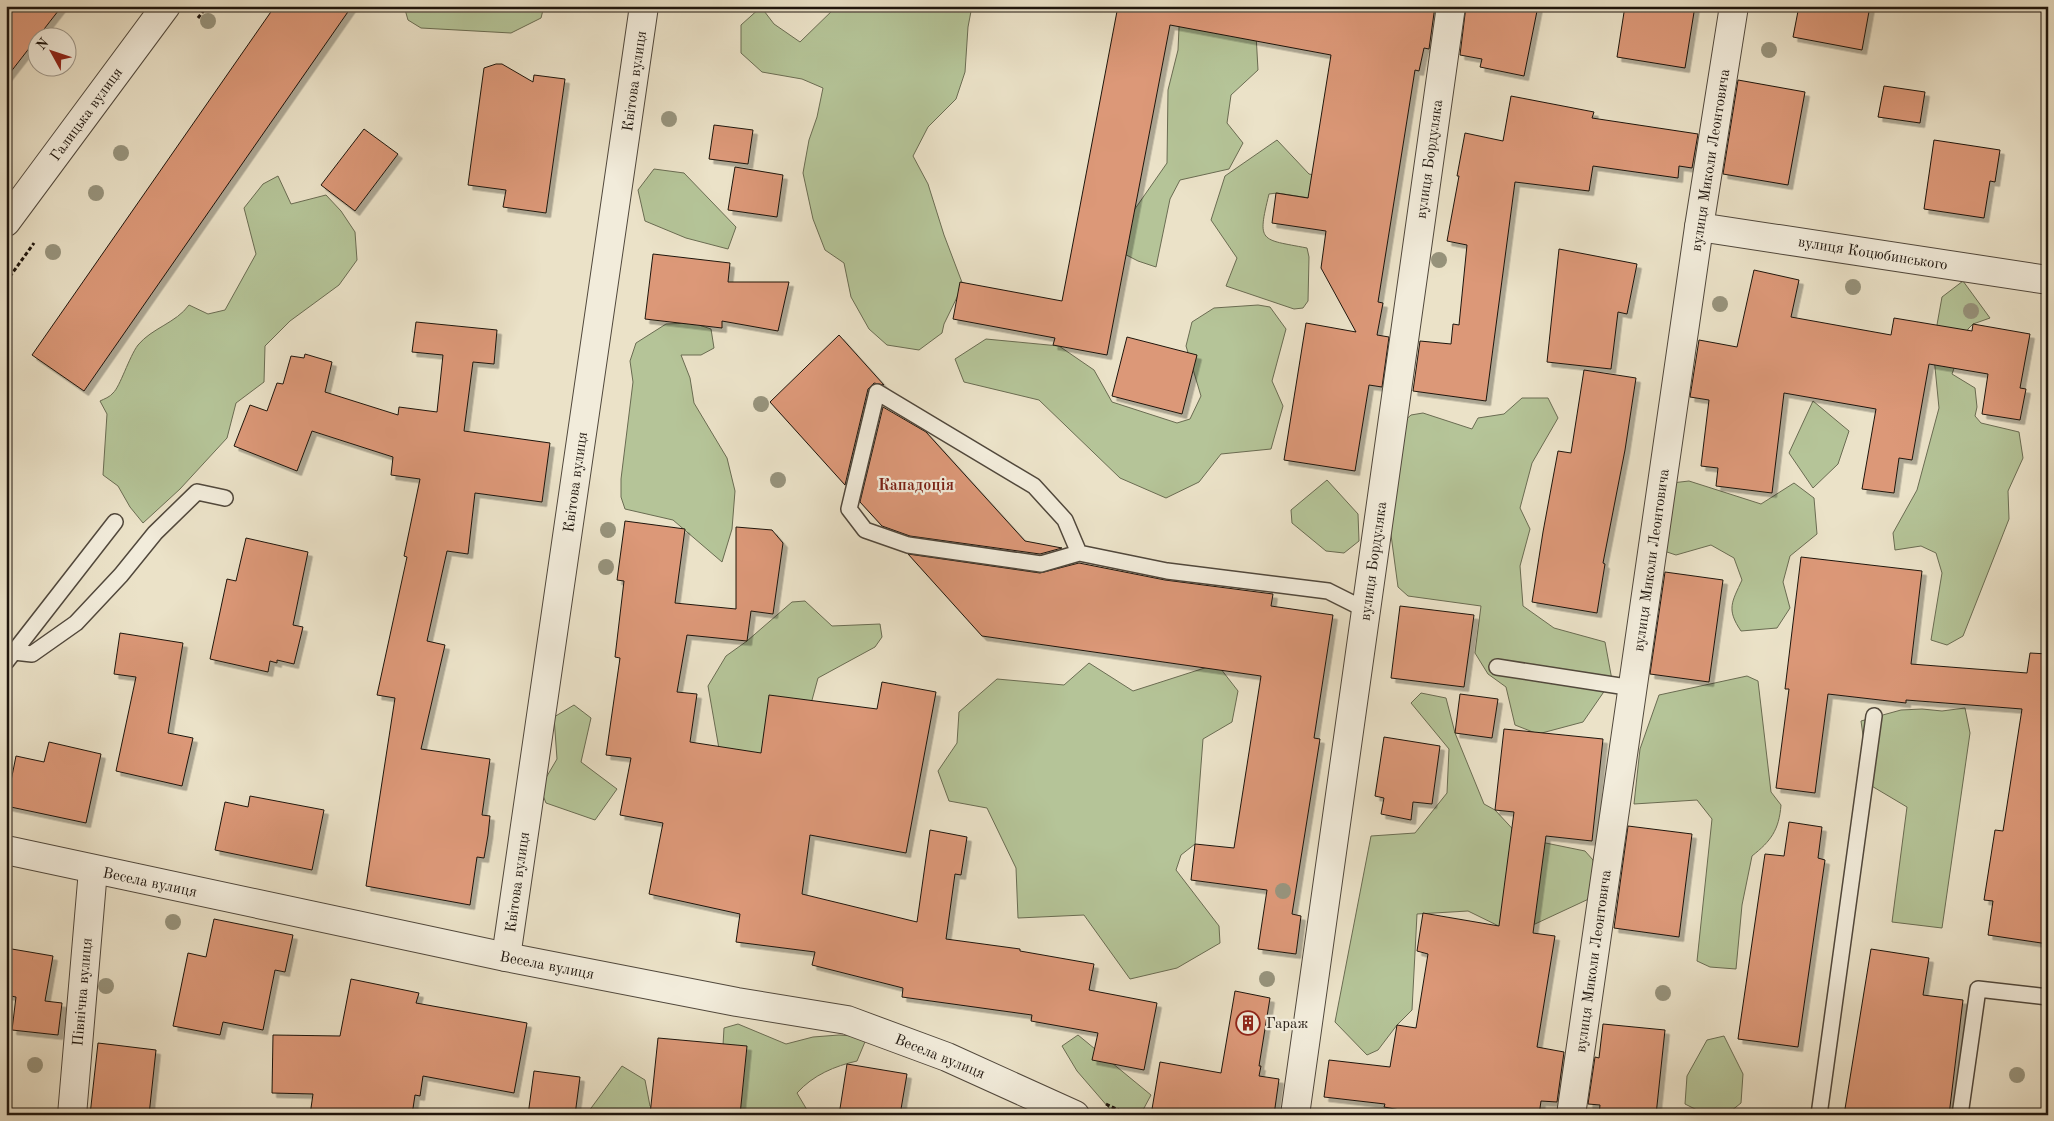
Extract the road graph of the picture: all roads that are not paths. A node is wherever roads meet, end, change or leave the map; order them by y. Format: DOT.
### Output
graph roads {
  1 [pos="166,6"];
  2 [pos="644,6"];
  3 [pos="1451,6"];
  4 [pos="1734,6"];
  5 [pos="6,222"];
  6 [pos="1699,227"];
  7 [pos="2048,280"];
  8 [pos="225,498"];
  9 [pos="115,522"];
  10 [pos="1079,553"];
  11 [pos="1366,610"];
  12 [pos="10,657"];
  13 [pos="1497,667"];
  14 [pos="1633,688"];
  15 [pos="1874,716"];
  16 [pos="6,850"];
  17 [pos="92,870"];
  18 [pos="506,957"];
  19 [pos="2048,997"];
  20 [pos="72,1115"];
  21 [pos="1075,1115"];
  22 [pos="1295,1115"];
  23 [pos="1571,1115"];
  24 [pos="1819,1115"];
  25 [pos="1960,1115"];
  1 -- 5 [label="street, Галицька вулиця"];
  2 -- 18 [label="street, Квітова вулиця"];
  3 -- 11 [label="street, вулиця Бордуляка"];
  4 -- 6 [label="street, вулиця Миколи Леонтовича"];
  6 -- 7 [label="street, вулиця Коцюбинського"];
  6 -- 14 [label="street, вулиця Миколи Леонтовича"];
  8 -- 12 [label="lane"];
  9 -- 12 [label="lane"];
  10 -- 10 [label="lane"];
  10 -- 11 [label="lane"];
  11 -- 22 [label="street, вулиця Бордуляка"];
  13 -- 14 [label="lane"];
  14 -- 23 [label="street, вулиця Миколи Леонтовича"];
  15 -- 24 [label="lane"];
  16 -- 17 [label="street, Весела вулиця"];
  17 -- 18 [label="street, Весела вулиця"];
  17 -- 20 [label="street, Північна вулиця"];
  18 -- 21 [label="street, Весела вулиця"];
  19 -- 25 [label="lane"];
}
